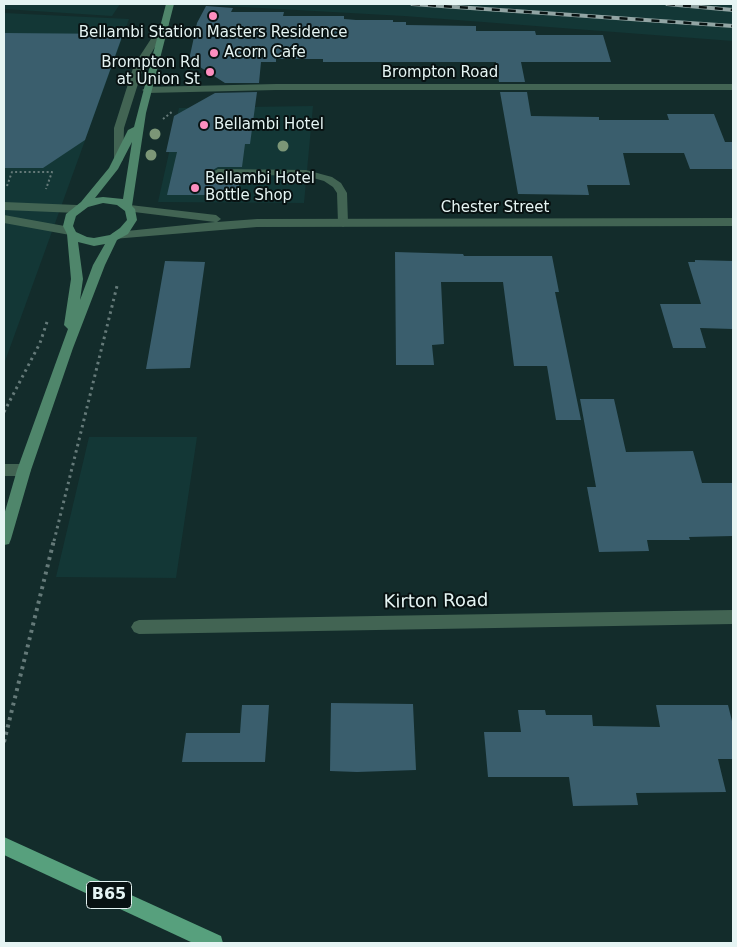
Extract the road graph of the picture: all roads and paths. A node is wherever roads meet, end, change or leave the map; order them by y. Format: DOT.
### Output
graph roads {
  1 [pos="170,4"];
  2 [pos="164,24"];
  3 [pos="733,87"];
  4 [pos="148,90"];
  5 [pos="178,108"];
  6 [pos="142,113"];
  7 [pos="163,120"];
  8 [pos="118,160"];
  9 [pos="218,172"];
  10 [pos="4,193"];
  11 [pos="4,206"];
  12 [pos="81,207"];
  13 [pos="128,208"];
  14 [pos="47,209"];
  15 [pos="4,219"];
  16 [pos="733,222"];
  17 [pos="257,223"];
  18 [pos="343,223"];
  19 [pos="71,232"];
  20 [pos="115,237"];
  21 [pos="117,285"];
  22 [pos="48,318"];
  23 [pos="67,348"];
  24 [pos="4,412"];
  25 [pos="4,470"];
  26 [pos="24,470"];
  27 [pos="4,538"];
  28 [pos="733,617"];
  29 [pos="139,627"];
  30 [pos="4,742"];
  31 [pos="4,846"];
  32 [pos="214,943"];
  1 -- 2 [label="main road"];
  2 -- 4 [label="main road"];
  2 -- 8 [label="street"];
  3 -- 4 [label="street, Brompton Road"];
  4 -- 6 [label="main road"];
  5 -- 7 [label="path"];
  6 -- 8 [label="main road"];
  6 -- 13 [label="main road"];
  8 -- 12 [label="main road"];
  9 -- 18 [label="street"];
  10 -- 14 [label="path"];
  11 -- 14 [label="street"];
  12 -- 13 [label="main road"];
  12 -- 14 [label="street"];
  12 -- 19 [label="main road"];
  13 -- 17 [label="street"];
  13 -- 20 [label="main road"];
  15 -- 19 [label="street"];
  16 -- 18 [label="street, Chester Street"];
  17 -- 18 [label="street, Chester Street"];
  17 -- 20 [label="street"];
  19 -- 20 [label="main road"];
  19 -- 23 [label="main road"];
  20 -- 23 [label="main road"];
  21 -- 30 [label="path"];
  22 -- 24 [label="path"];
  23 -- 26 [label="main road"];
  25 -- 26 [label="street"];
  26 -- 27 [label="main road"];
  28 -- 29 [label="street, Kirton Road"];
  31 -- 32 [label="main road, B65"];
}
